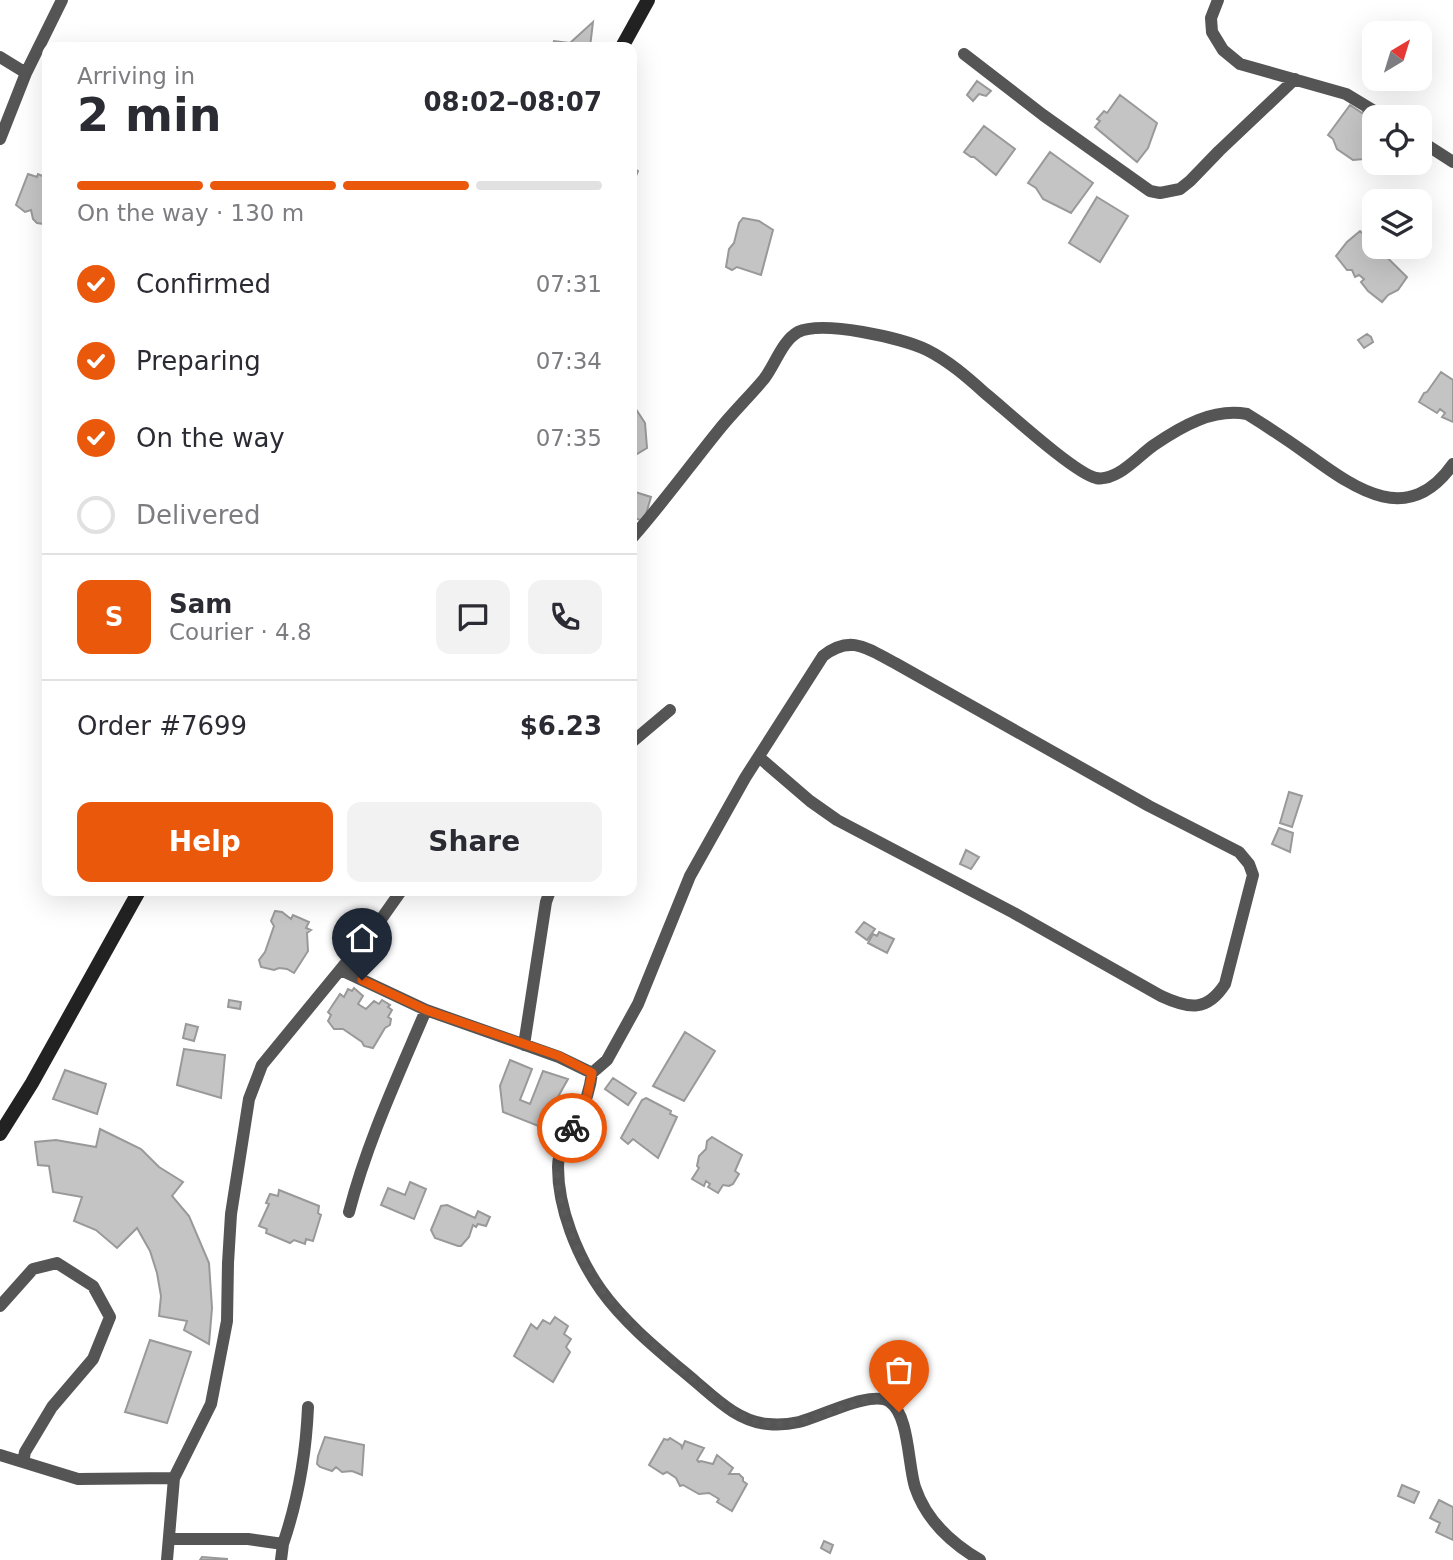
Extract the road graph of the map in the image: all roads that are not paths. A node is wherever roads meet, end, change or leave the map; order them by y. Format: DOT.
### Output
graph roads {
  1 [pos="62,0"];
  2 [pos="648,0"];
  3 [pos="1218,0"];
  4 [pos="625,42"];
  5 [pos="964,54"];
  6 [pos="0,57"];
  7 [pos="26,73"];
  8 [pos="1295,79"];
  9 [pos="1364,105"];
  10 [pos="0,139"];
  11 [pos="1432,148"];
  12 [pos="1453,162"];
  13 [pos="1453,464"];
  14 [pos="637,532"];
  15 [pos="670,710"];
  16 [pos="637,738"];
  17 [pos="760,758"];
  18 [pos="136,896"];
  19 [pos="397,896"];
  20 [pos="549,896"];
  21 [pos="341,970"];
  22 [pos="426,1010"];
  23 [pos="524,1045"];
  24 [pos="592,1073"];
  25 [pos="0,1134"];
  26 [pos="349,1212"];
  27 [pos="0,1306"];
  28 [pos="309,1407"];
  29 [pos="0,1455"];
  30 [pos="23,1462"];
  31 [pos="174,1478"];
  32 [pos="169,1539"];
  33 [pos="283,1544"];
  34 [pos="167,1560"];
  35 [pos="281,1560"];
  36 [pos="980,1560"];
  1 -- 7 [label="street"];
  2 -- 4 [label="street"];
  3 -- 8 [label="street"];
  5 -- 8 [label="street"];
  6 -- 7 [label="street"];
  7 -- 10 [label="street"];
  8 -- 9 [label="street"];
  11 -- 12 [label="street"];
  13 -- 14 [label="street"];
  15 -- 16 [label="street"];
  17 -- 17 [label="street"];
  17 -- 24 [label="street"];
  18 -- 25 [label="street"];
  19 -- 21 [label="street"];
  20 -- 23 [label="street"];
  21 -- 22 [label="street"];
  21 -- 31 [label="street"];
  22 -- 23 [label="street"];
  22 -- 26 [label="street"];
  23 -- 24 [label="street"];
  24 -- 36 [label="street"];
  27 -- 30 [label="street"];
  28 -- 33 [label="street"];
  29 -- 30 [label="street"];
  30 -- 31 [label="street"];
  31 -- 32 [label="street"];
  32 -- 33 [label="street"];
  32 -- 34 [label="street"];
  33 -- 35 [label="street"];
}
